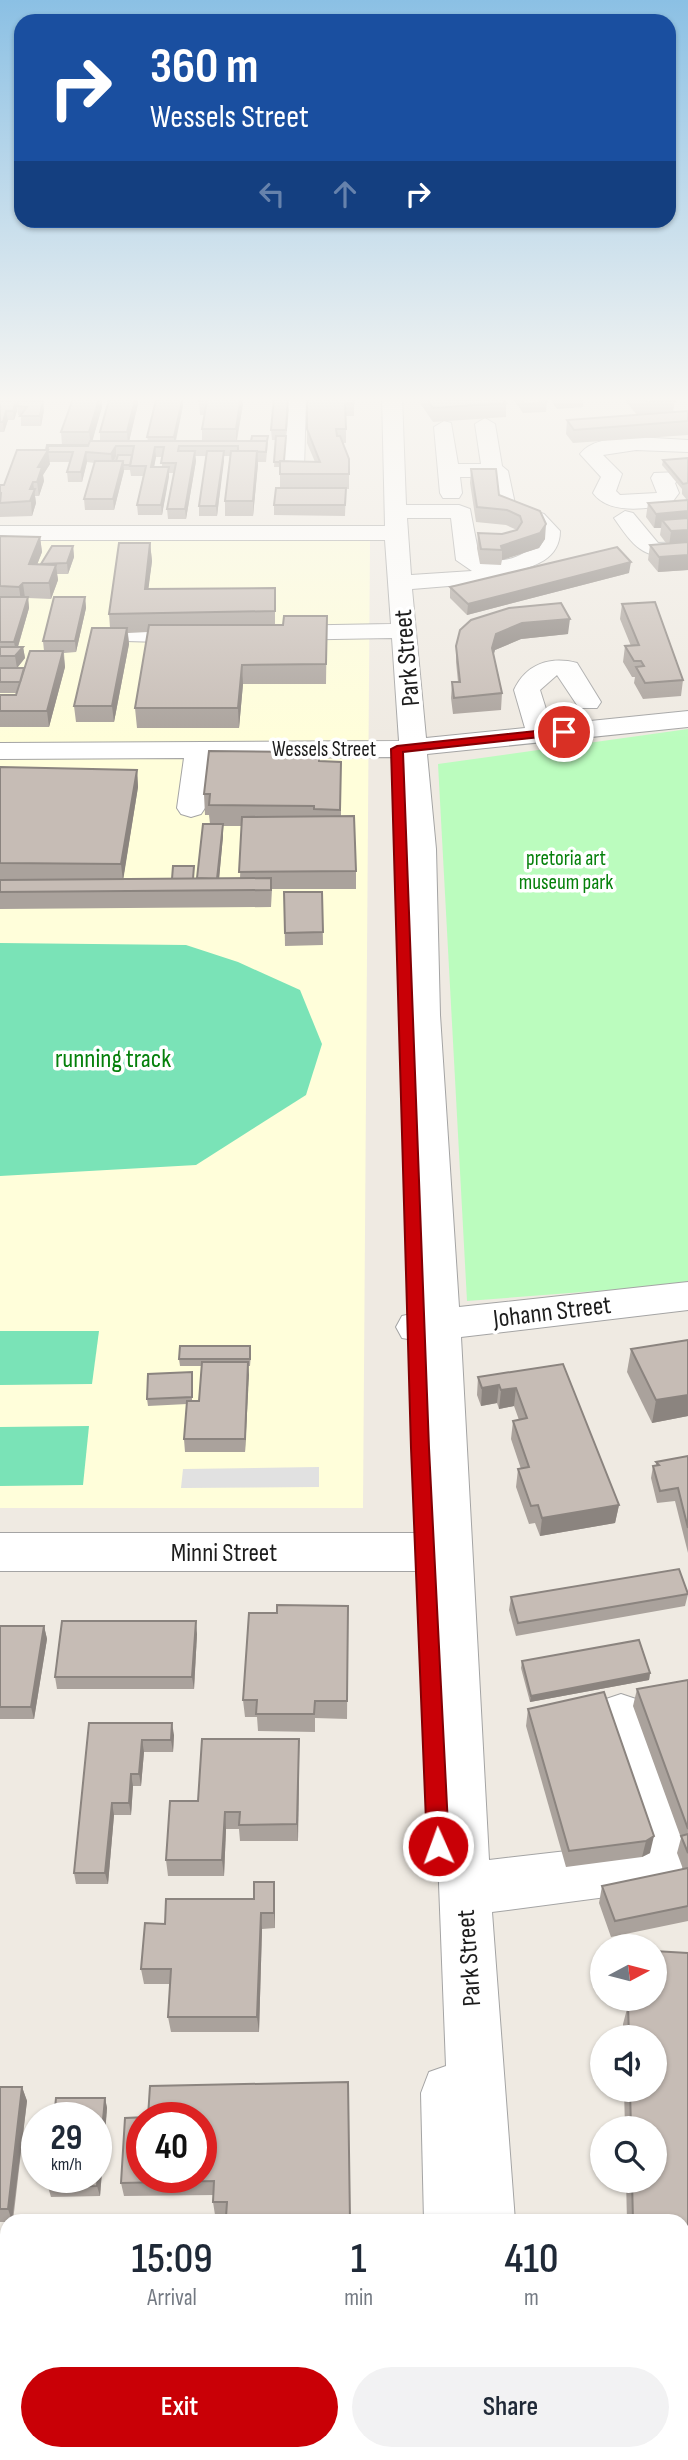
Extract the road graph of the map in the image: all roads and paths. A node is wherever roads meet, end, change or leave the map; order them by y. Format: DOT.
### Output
graph roads {
  1 [pos="390,511"];
  2 [pos="392,511"];
  3 [pos="513,511"];
  4 [pos="625,518"];
  5 [pos="392,525"];
  6 [pos="0,533"];
  7 [pos="688,549"];
  8 [pos="506,576"];
  9 [pos="399,583"];
  10 [pos="389,631"];
  11 [pos="134,636"];
  12 [pos="217,636"];
  13 [pos="258,637"];
  14 [pos="588,702"];
  15 [pos="688,719"];
  16 [pos="540,734"];
  17 [pos="199,749"];
  18 [pos="405,749"];
  19 [pos="0,751"];
  20 [pos="191,808"];
  21 [pos="688,1296"];
  22 [pos="428,1325"];
  23 [pos="0,1552"];
  24 [pos="437,1552"];
  25 [pos="621,1716"];
  26 [pos="464,1889"];
  27 [pos="455,2214"];
  28 [pos="484,2214"];
  1 -- 5 [label="street, Park Street"];
  2 -- 5 [label="street, Park Street"];
  3 -- 5 [label="street"];
  4 -- 7 [label="street"];
  5 -- 6 [label="street"];
  5 -- 9 [label="street, Park Street"];
  5 -- 10 [label="street, Park Street"];
  8 -- 9 [label="street"];
  9 -- 18 [label="street, Park Street"];
  10 -- 13 [label="street"];
  10 -- 18 [label="street, Park Street"];
  11 -- 12 [label="street"];
  14 -- 16 [label="street"];
  15 -- 16 [label="street, Wessels Street"];
  16 -- 18 [label="street, Wessels Street"];
  17 -- 18 [label="street, Wessels Street"];
  17 -- 19 [label="street, Wessels Street"];
  17 -- 20 [label="street"];
  18 -- 22 [label="street, Park Street"];
  21 -- 22 [label="street, Johann Street"];
  22 -- 24 [label="street, Park Street"];
  23 -- 24 [label="street, Minni Street"];
  24 -- 26 [label="street, Park Street"];
  24 -- 27 [label="street, Park Street"];
  25 -- 26 [label="street"];
  26 -- 28 [label="street, Park Street"];
}
